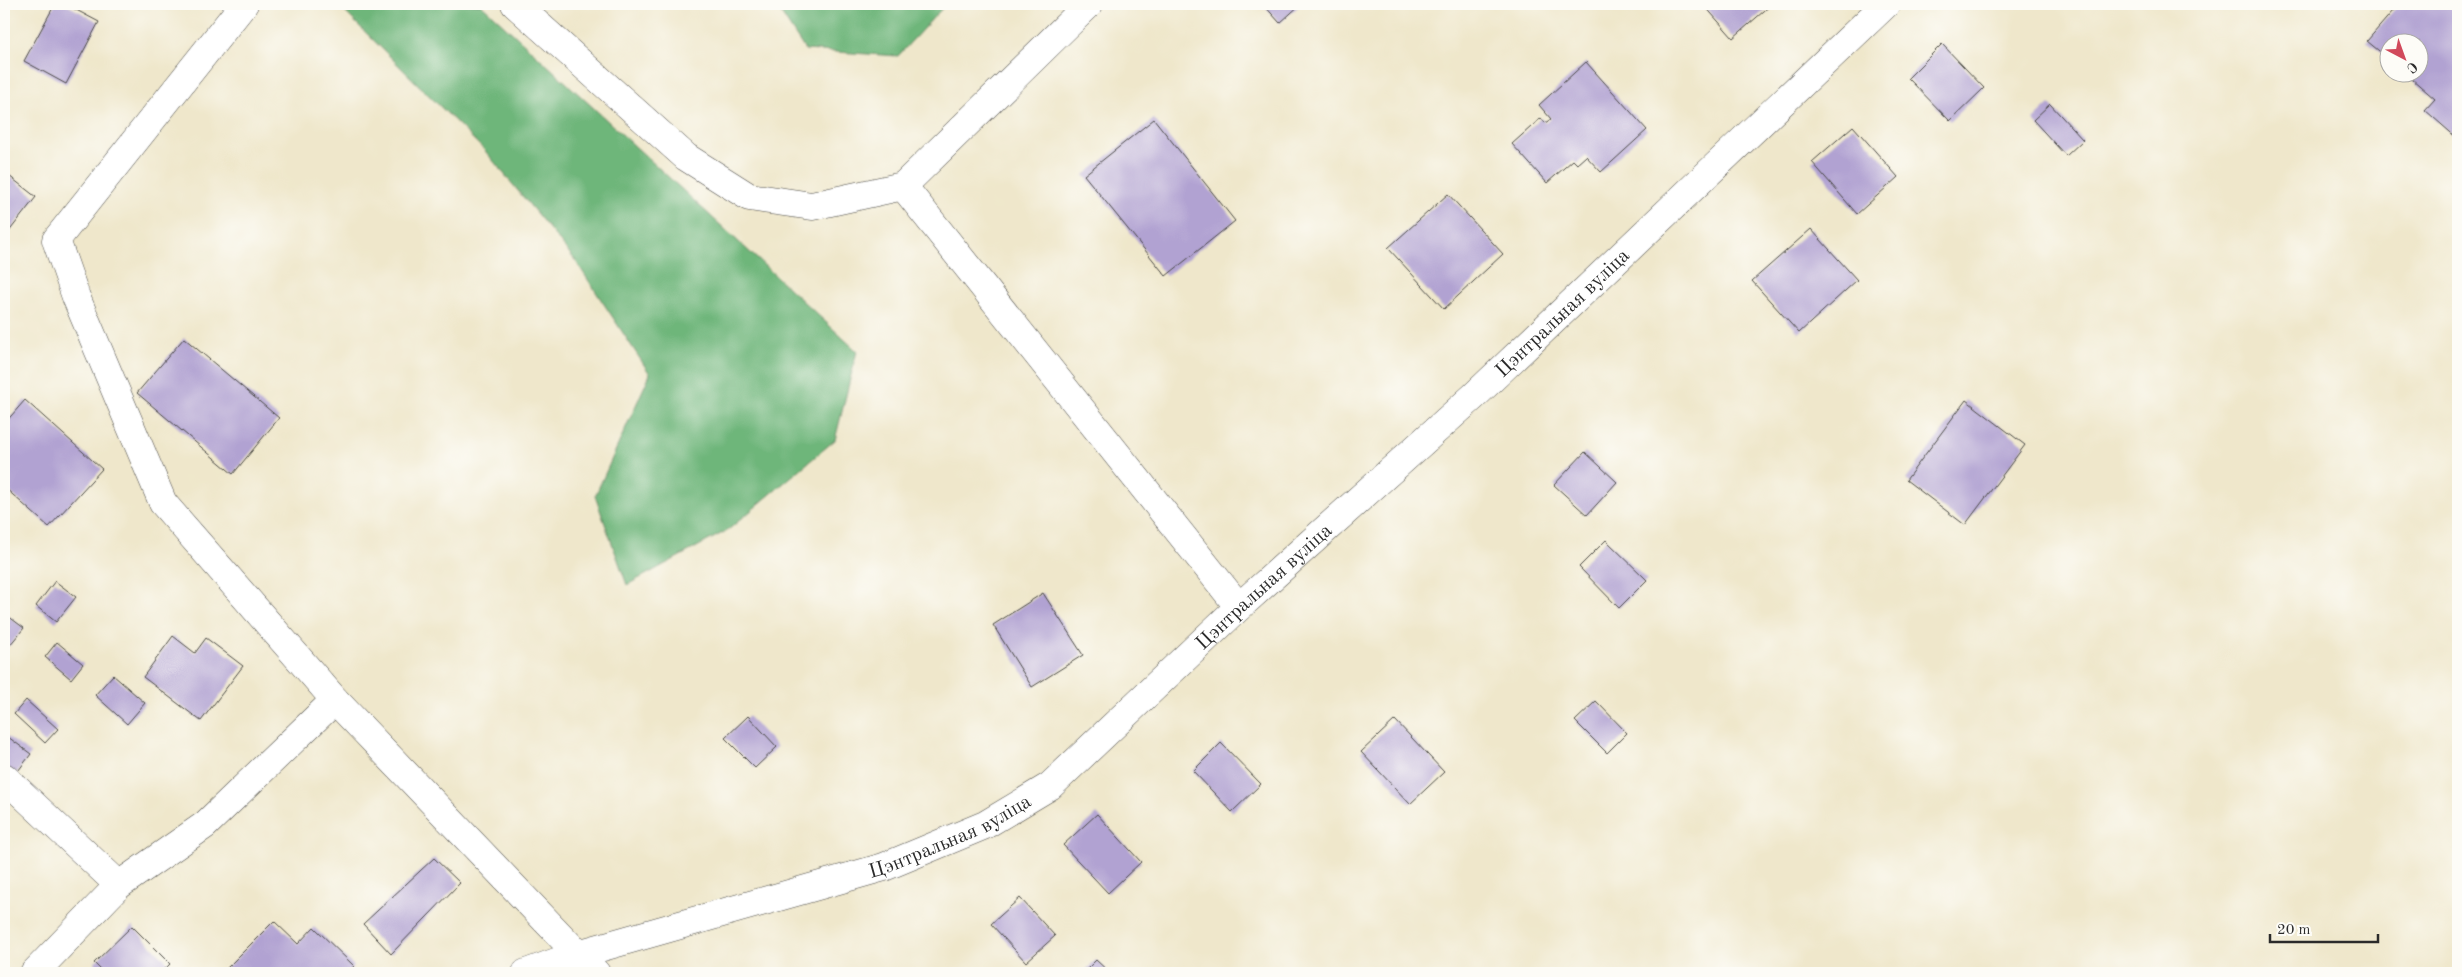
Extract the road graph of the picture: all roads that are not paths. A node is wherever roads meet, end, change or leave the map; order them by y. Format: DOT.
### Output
graph roads {
  1 [pos="244,4"];
  2 [pos="516,4"];
  3 [pos="1089,4"];
  4 [pos="1886,4"];
  5 [pos="903,186"];
  6 [pos="1239,607"];
  7 [pos="335,700"];
  8 [pos="4,777"];
  9 [pos="119,885"];
  10 [pos="587,964"];
  11 [pos="34,973"];
  12 [pos="526,973"];
  1 -- 7 [label="street"];
  2 -- 5 [label="street"];
  3 -- 5 [label="street"];
  4 -- 6 [label="street, Цэнтральная вуліца"];
  5 -- 6 [label="street"];
  6 -- 10 [label="street, Цэнтральная вуліца"];
  7 -- 9 [label="street"];
  7 -- 10 [label="street"];
  8 -- 9 [label="street"];
  9 -- 11 [label="street"];
  10 -- 12 [label="street, Цэнтральная вуліца"];
}
